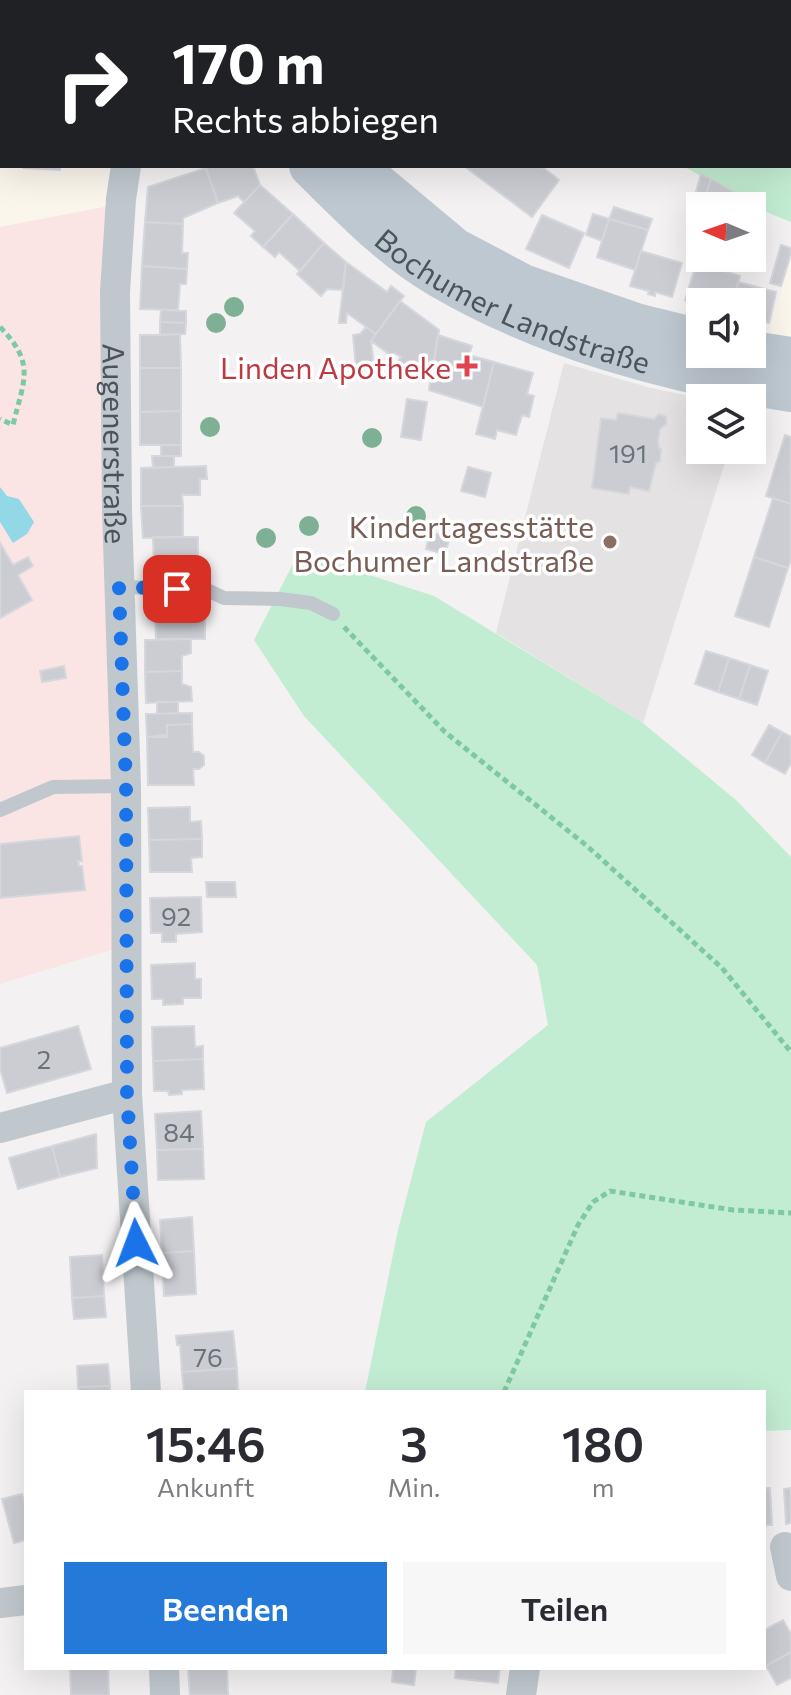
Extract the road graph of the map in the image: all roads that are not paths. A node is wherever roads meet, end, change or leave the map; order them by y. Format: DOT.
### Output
graph roads {
  1 [pos="126,168"];
  2 [pos="312,168"];
  3 [pos="362,168"];
  4 [pos="686,337"];
  5 [pos="766,354"];
  6 [pos="791,358"];
  7 [pos="791,391"];
  8 [pos="119,587"];
  9 [pos="333,614"];
  10 [pos="126,786"];
  11 [pos="0,810"];
  12 [pos="127,1094"];
  13 [pos="0,1128"];
  14 [pos="146,1390"];
  15 [pos="24,1600"];
  16 [pos="0,1603"];
  17 [pos="164,1670"];
  18 [pos="525,1670"];
  19 [pos="165,1695"];
  20 [pos="521,1695"];
  1 -- 8 [label="street, Augenerstraße"];
  2 -- 7 [label="main road, Bochumer Landstraße"];
  3 -- 4 [label="main road, Bochumer Landstraße"];
  5 -- 6 [label="main road"];
  8 -- 9 [label="lane"];
  8 -- 10 [label="street, Augenerstraße"];
  10 -- 11 [label="lane"];
  10 -- 12 [label="street, Augenerstraße"];
  12 -- 13 [label="street"];
  12 -- 14 [label="street, Augenerstraße"];
  15 -- 16 [label="street"];
  17 -- 19 [label="street"];
  18 -- 20 [label="street"];
}
